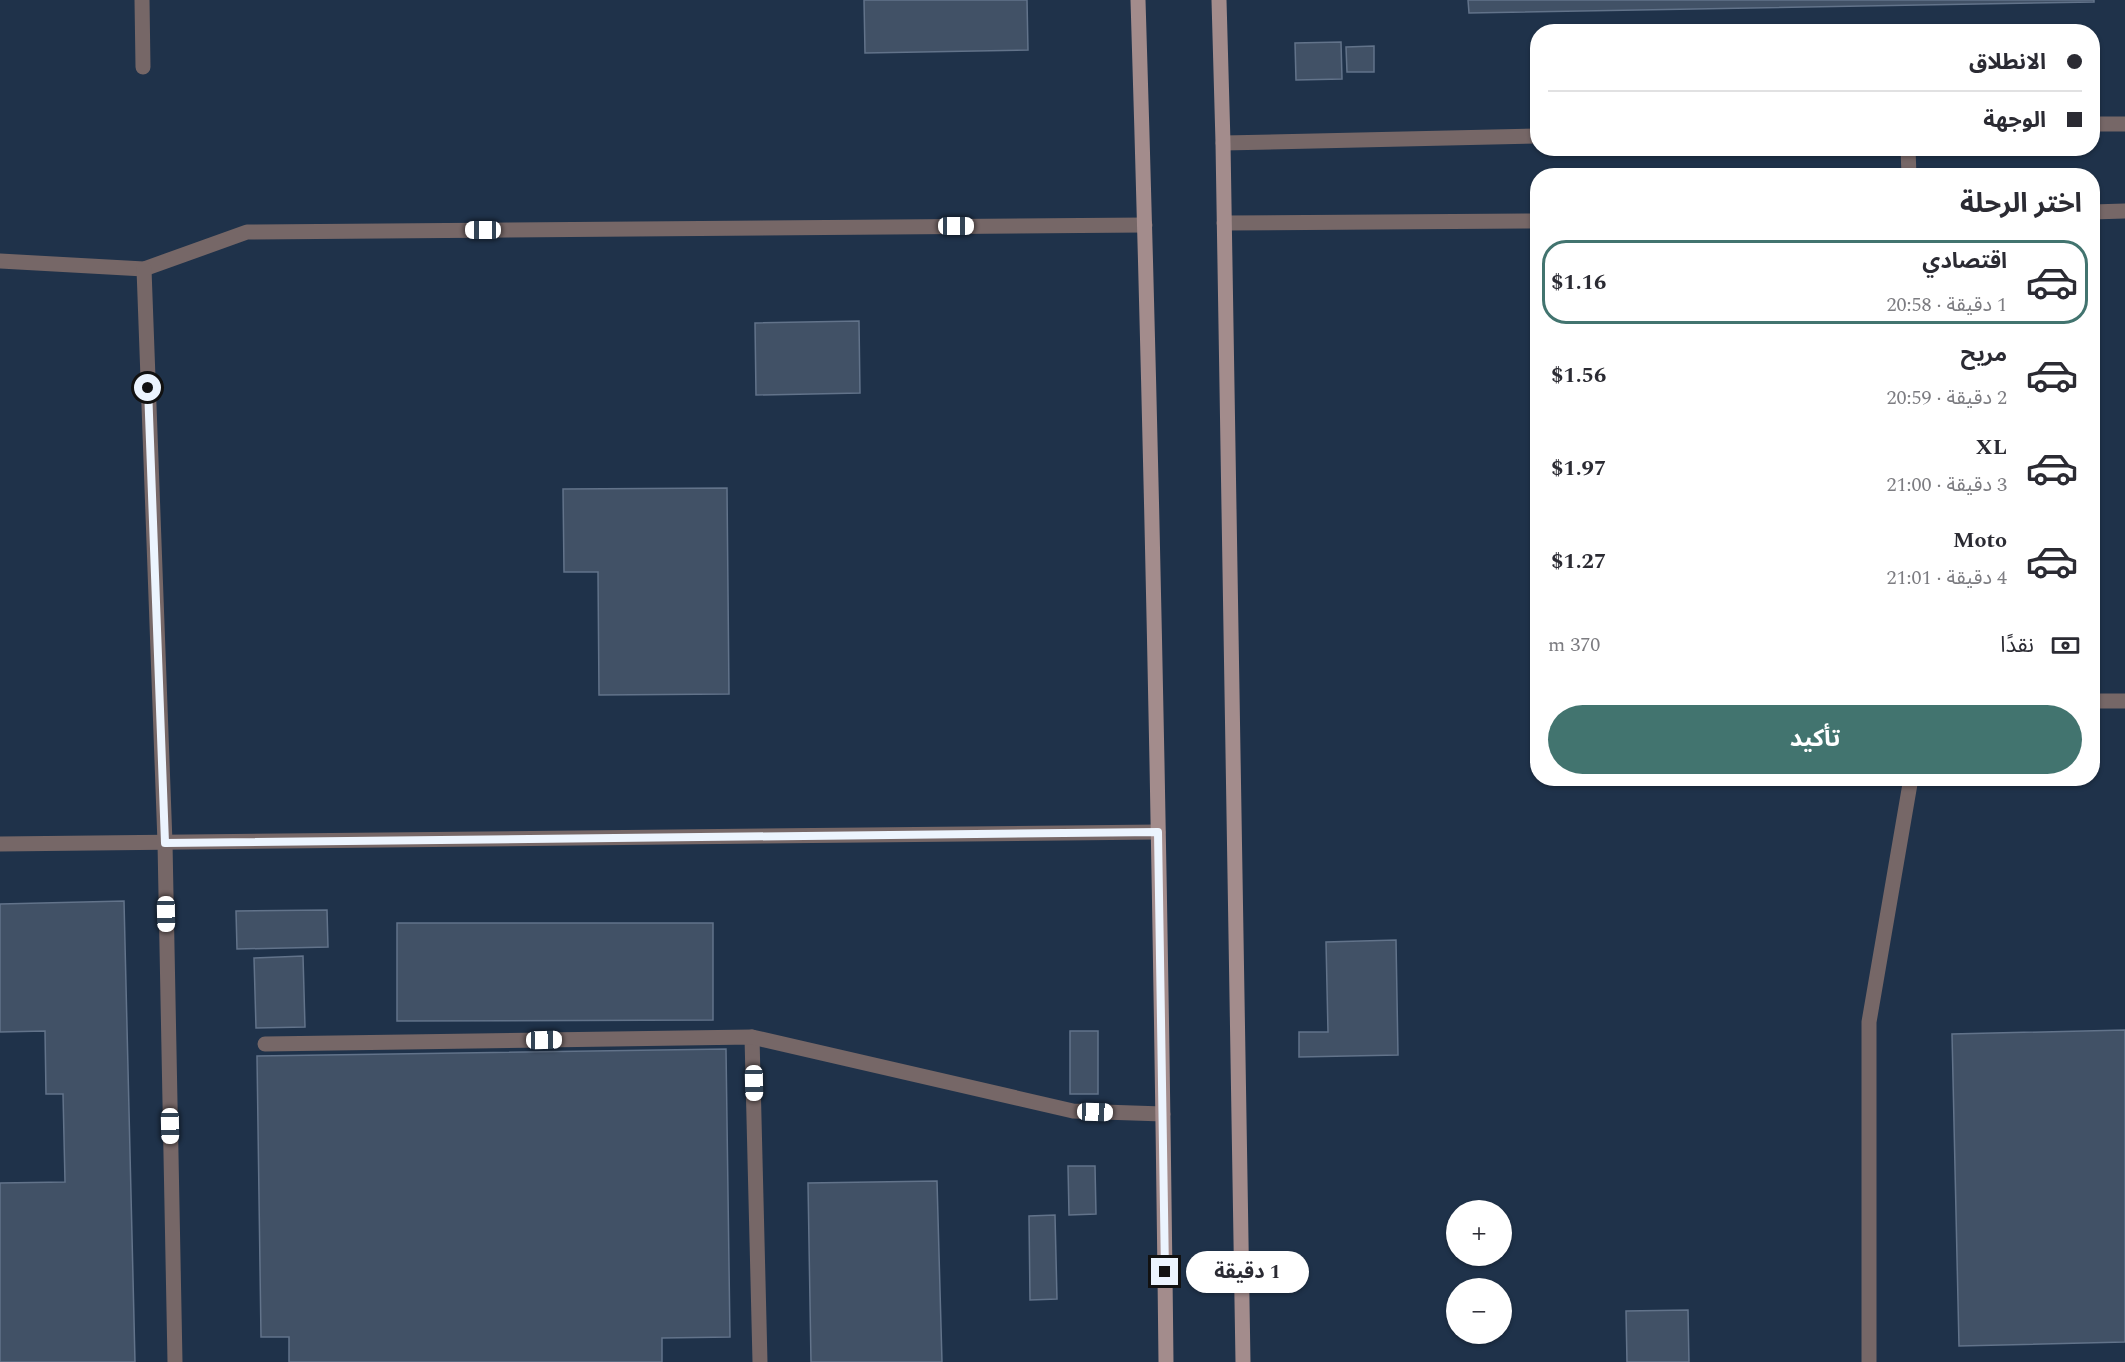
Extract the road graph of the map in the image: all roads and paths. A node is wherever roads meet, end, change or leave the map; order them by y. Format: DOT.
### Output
graph roads {
  1 [pos="142,0"];
  2 [pos="1138,0"];
  3 [pos="1219,0"];
  4 [pos="143,66"];
  5 [pos="2100,124"];
  6 [pos="2125,124"];
  7 [pos="1530,136"];
  8 [pos="1223,143"];
  9 [pos="2125,211"];
  10 [pos="2100,212"];
  11 [pos="1530,220"];
  12 [pos="1224,223"];
  13 [pos="1145,225"];
  14 [pos="0,261"];
  15 [pos="144,269"];
  16 [pos="2100,701"];
  17 [pos="2125,701"];
  18 [pos="1910,786"];
  19 [pos="1158,832"];
  20 [pos="165,843"];
  21 [pos="0,844"];
  22 [pos="752,1037"];
  23 [pos="265,1044"];
  24 [pos="1163,1114"];
  25 [pos="175,1362"];
  26 [pos="760,1362"];
  27 [pos="1166,1362"];
  28 [pos="1243,1362"];
  29 [pos="1869,1362"];
  1 -- 4 [label="street"];
  2 -- 13 [label="street"];
  3 -- 8 [label="street"];
  5 -- 6 [label="street"];
  7 -- 8 [label="street"];
  8 -- 12 [label="street"];
  9 -- 10 [label="street"];
  11 -- 12 [label="street"];
  12 -- 28 [label="street"];
  13 -- 15 [label="street"];
  13 -- 19 [label="street"];
  14 -- 15 [label="street"];
  15 -- 20 [label="street"];
  16 -- 17 [label="street"];
  18 -- 29 [label="street"];
  19 -- 20 [label="street"];
  19 -- 24 [label="street"];
  20 -- 21 [label="street"];
  20 -- 25 [label="street"];
  22 -- 23 [label="street"];
  22 -- 24 [label="street"];
  22 -- 26 [label="street"];
  24 -- 27 [label="street"];
}
